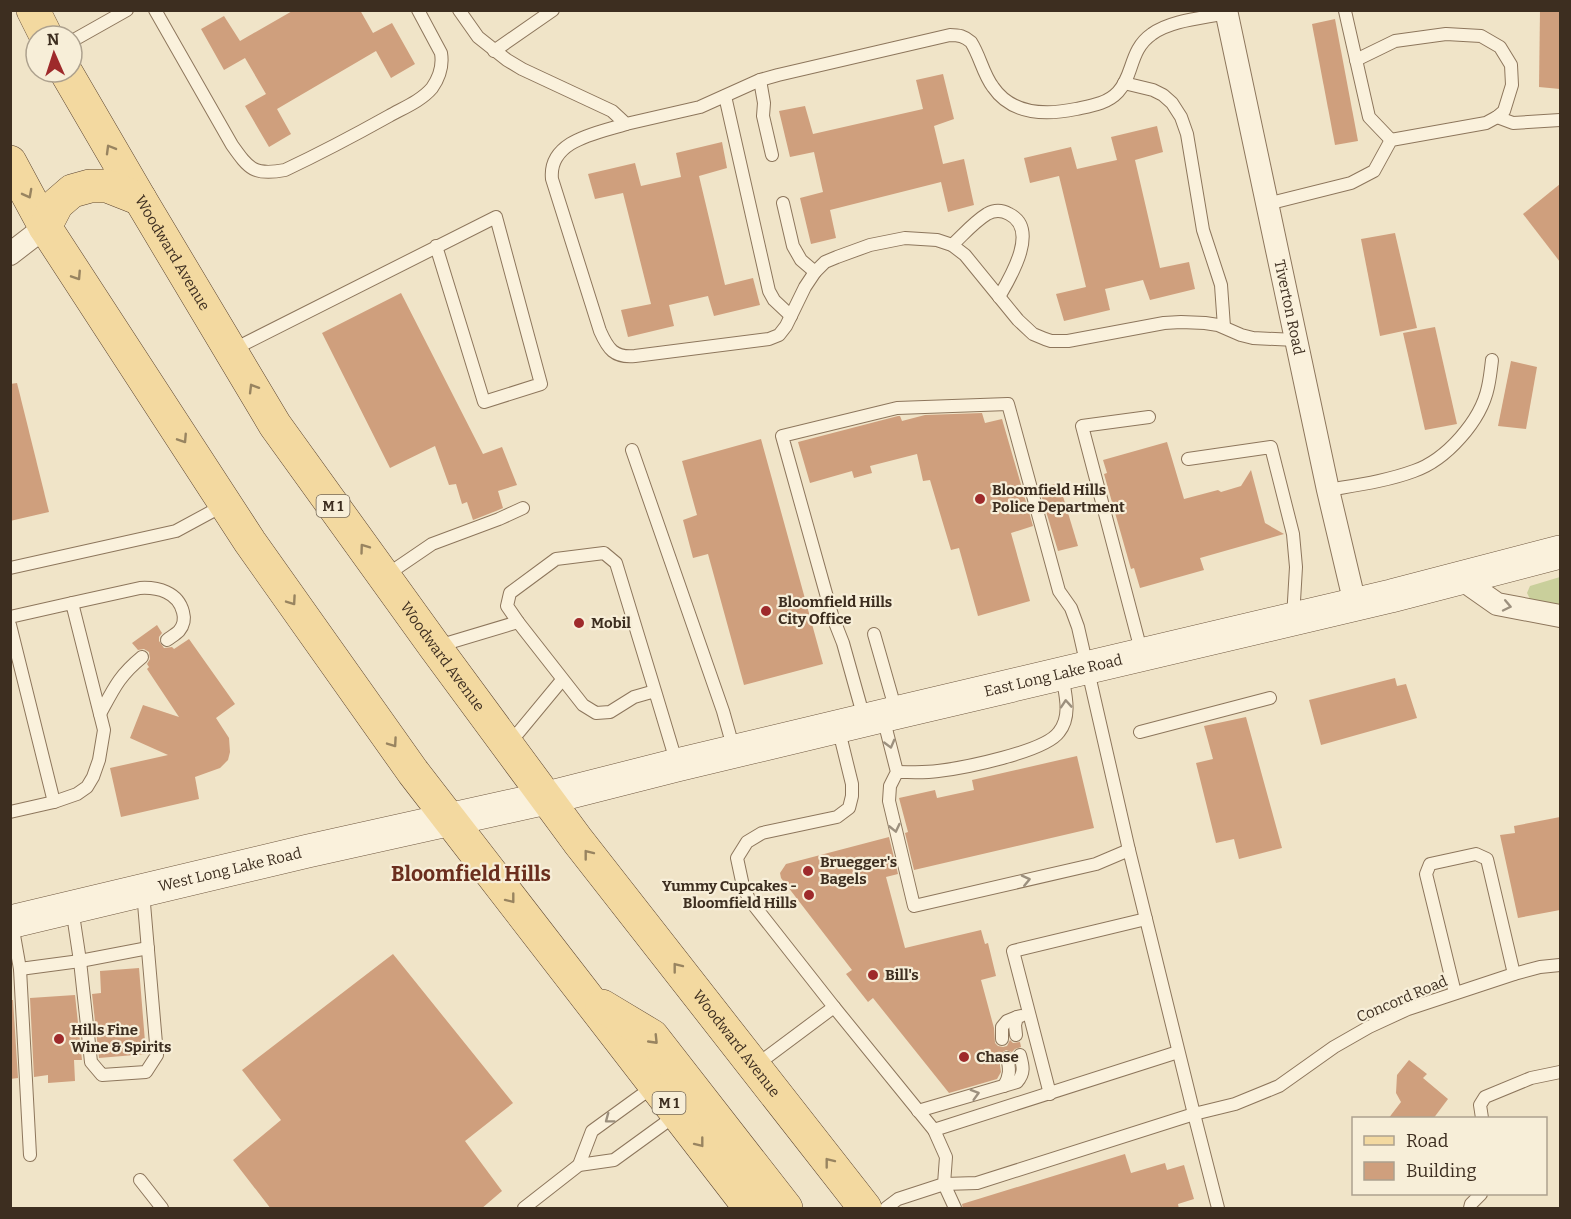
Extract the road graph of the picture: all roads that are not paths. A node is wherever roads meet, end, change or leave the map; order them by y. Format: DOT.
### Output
graph roads {
  1 [pos="33,10"];
  2 [pos="127,10"];
  3 [pos="155,10"];
  4 [pos="418,10"];
  5 [pos="459,10"];
  6 [pos="553,10"];
  7 [pos="1345,11"];
  8 [pos="1226,12"];
  9 [pos="40,24"];
  10 [pos="84,34"];
  11 [pos="494,51"];
  12 [pos="1356,60"];
  13 [pos="760,80"];
  14 [pos="1124,83"];
  15 [pos="73,84"];
  16 [pos="724,96"];
  17 [pos="1497,117"];
  18 [pos="1560,120"];
  19 [pos="626,124"];
  20 [pos="1391,140"];
  21 [pos="772,155"];
  22 [pos="10,162"];
  23 [pos="140,199"];
  24 [pos="783,203"];
  25 [pos="1267,204"];
  26 [pos="45,226"];
  27 [pos="952,245"];
  28 [pos="436,246"];
  29 [pos="10,254"];
  30 [pos="815,272"];
  31 [pos="999,297"];
  32 [pos="790,316"];
  33 [pos="1224,327"];
  34 [pos="1296,340"];
  35 [pos="231,350"];
  36 [pos="1492,360"];
  37 [pos="1149,417"];
  38 [pos="632,450"];
  39 [pos="1188,459"];
  40 [pos="1328,490"];
  41 [pos="225,504"];
  42 [pos="523,508"];
  43 [pos="1560,552"];
  44 [pos="10,568"];
  45 [pos="384,576"];
  46 [pos="1460,578"];
  47 [pos="72,603"];
  48 [pos="1355,604"];
  49 [pos="1560,616"];
  50 [pos="10,617"];
  51 [pos="1293,619"];
  52 [pos="518,622"];
  53 [pos="10,625"];
  54 [pos="874,634"];
  55 [pos="167,640"];
  56 [pos="435,647"];
  57 [pos="1142,655"];
  58 [pos="142,657"];
  59 [pos="1075,671"];
  60 [pos="562,680"];
  61 [pos="655,691"];
  62 [pos="1270,698"];
  63 [pos="100,714"];
  64 [pos="870,719"];
  65 [pos="1140,732"];
  66 [pos="508,745"];
  67 [pos="734,752"];
  68 [pos="677,765"];
  69 [pos="897,772"];
  70 [pos="547,798"];
  71 [pos="54,802"];
  72 [pos="10,812"];
  73 [pos="450,820"];
  74 [pos="1129,850"];
  75 [pos="143,889"];
  76 [pos="72,907"];
  77 [pos="1146,920"];
  78 [pos="11,922"];
  79 [pos="148,948"];
  80 [pos="80,961"];
  81 [pos="1560,965"];
  82 [pos="20,969"];
  83 [pos="1515,974"];
  84 [pos="1455,993"];
  85 [pos="587,998"];
  86 [pos="834,1006"];
  87 [pos="1023,1015"];
  88 [pos="1016,1035"];
  89 [pos="1002,1039"];
  90 [pos="1179,1052"];
  91 [pos="1020,1054"];
  92 [pos="1007,1058"];
  93 [pos="754,1067"];
  94 [pos="1560,1072"];
  95 [pos="655,1085"];
  96 [pos="1004,1086"];
  97 [pos="1050,1094"];
  98 [pos="918,1111"];
  99 [pos="677,1114"];
  100 [pos="1194,1114"];
  101 [pos="1482,1117"];
  102 [pos="934,1130"];
  103 [pos="30,1155"];
  104 [pos="579,1165"];
  105 [pos="140,1180"];
  106 [pos="944,1184"];
  107 [pos="1480,1195"];
  108 [pos="1467,1207"];
  109 [pos="162,1209"];
  110 [pos="524,1209"];
  111 [pos="750,1209"];
  112 [pos="786,1209"];
  113 [pos="865,1209"];
  114 [pos="886,1209"];
  115 [pos="955,1209"];
  116 [pos="1218,1209"];
  1 -- 9 [label="main road"];
  2 -- 10 [label="lane"];
  3 -- 4 [label="lane"];
  5 -- 11 [label="lane"];
  6 -- 11 [label="lane"];
  7 -- 12 [label="lane"];
  8 -- 14 [label="lane"];
  8 -- 25 [label="street, Tiverton Road"];
  11 -- 19 [label="lane"];
  12 -- 17 [label="lane"];
  12 -- 20 [label="lane"];
  13 -- 14 [label="lane"];
  13 -- 16 [label="lane"];
  13 -- 21 [label="lane"];
  14 -- 33 [label="lane"];
  23 -- 15 [label="main road, Woodward Avenue / M 1, one-way"];
  16 -- 19 [label="lane"];
  16 -- 32 [label="lane"];
  17 -- 18 [label="lane"];
  17 -- 20 [label="lane"];
  19 -- 32 [label="lane"];
  20 -- 25 [label="lane"];
  22 -- 26 [label="main road, M 1, one-way"];
  23 -- 26 [label="main road"];
  23 -- 35 [label="main road, Woodward Avenue / M 1"];
  24 -- 30 [label="lane"];
  25 -- 34 [label="street, Tiverton Road"];
  26 -- 29 [label="street"];
  26 -- 41 [label="main road, M 1, one-way"];
  27 -- 30 [label="lane"];
  27 -- 31 [label="lane"];
  27 -- 31 [label="lane"];
  28 -- 28 [label="lane"];
  28 -- 35 [label="lane"];
  30 -- 32 [label="lane"];
  31 -- 33 [label="lane"];
  33 -- 34 [label="lane"];
  34 -- 40 [label="street, Tiverton Road"];
  45 -- 35 [label="main road, Woodward Avenue / M 1, one-way"];
  36 -- 40 [label="lane"];
  37 -- 57 [label="lane"];
  38 -- 67 [label="lane"];
  39 -- 51 [label="lane"];
  40 -- 48 [label="street, Tiverton Road"];
  41 -- 44 [label="lane"];
  41 -- 73 [label="main road, M 1, one-way"];
  42 -- 45 [label="lane"];
  43 -- 46 [label="main road, East Long Lake Road"];
  45 -- 56 [label="main road, Woodward Avenue / M 1"];
  46 -- 48 [label="main road, East Long Lake Road"];
  46 -- 49 [label="street, one-way"];
  47 -- 50 [label="lane"];
  47 -- 55 [label="lane"];
  47 -- 63 [label="lane"];
  48 -- 51 [label="main road, East Long Lake Road"];
  51 -- 57 [label="main road, East Long Lake Road"];
  52 -- 56 [label="lane"];
  52 -- 60 [label="lane"];
  52 -- 61 [label="lane"];
  53 -- 71 [label="lane"];
  54 -- 64 [label="lane"];
  56 -- 66 [label="main road, Woodward Avenue / M 1"];
  57 -- 59 [label="main road, East Long Lake Road"];
  58 -- 63 [label="lane"];
  59 -- 64 [label="main road, East Long Lake Road"];
  59 -- 64 [label="lane"];
  69 -- 59 [label="lane, one-way"];
  59 -- 74 [label="lane"];
  60 -- 61 [label="lane"];
  60 -- 66 [label="lane"];
  61 -- 68 [label="lane"];
  62 -- 65 [label="lane"];
  63 -- 71 [label="lane"];
  64 -- 67 [label="main road, East Long Lake Road"];
  64 -- 69 [label="lane, one-way"];
  64 -- 86 [label="lane"];
  66 -- 70 [label="main road, Woodward Avenue / M 1"];
  67 -- 68 [label="main road, East Long Lake Road"];
  68 -- 70 [label="main road, East Long Lake Road"];
  69 -- 74 [label="lane, one-way"];
  70 -- 73 [label="main road, West Long Lake Road"];
  93 -- 70 [label="main road, Woodward Avenue / M 1, one-way"];
  71 -- 72 [label="lane"];
  73 -- 75 [label="main road, West Long Lake Road"];
  73 -- 85 [label="main road, M 1, one-way"];
  74 -- 77 [label="lane"];
  75 -- 76 [label="main road, West Long Lake Road"];
  75 -- 79 [label="lane"];
  76 -- 78 [label="main road, West Long Lake Road"];
  76 -- 80 [label="lane"];
  77 -- 87 [label="lane"];
  77 -- 90 [label="lane"];
  78 -- 82 [label="lane"];
  79 -- 80 [label="lane"];
  79 -- 80 [label="lane"];
  80 -- 82 [label="lane"];
  81 -- 83 [label="lane, Concord Road"];
  82 -- 103 [label="lane"];
  83 -- 84 [label="lane, Concord Road"];
  83 -- 84 [label="lane"];
  84 -- 100 [label="lane, Concord Road"];
  85 -- 95 [label="main road, M 1"];
  85 -- 112 [label="main road, one-way"];
  86 -- 93 [label="lane"];
  86 -- 98 [label="lane"];
  87 -- 88 [label="lane"];
  87 -- 89 [label="lane"];
  87 -- 97 [label="lane"];
  90 -- 97 [label="lane"];
  90 -- 100 [label="lane"];
  91 -- 96 [label="lane"];
  92 -- 96 [label="lane"];
  113 -- 93 [label="main road, Woodward Avenue / M 1, one-way"];
  94 -- 101 [label="lane"];
  95 -- 99 [label="main road, M 1"];
  95 -- 104 [label="lane, one-way"];
  98 -- 96 [label="lane, one-way"];
  97 -- 102 [label="lane"];
  98 -- 102 [label="lane"];
  99 -- 104 [label="lane"];
  99 -- 111 [label="main road, M 1, one-way"];
  100 -- 106 [label="lane, Concord Road"];
  100 -- 116 [label="lane"];
  102 -- 106 [label="lane"];
  104 -- 110 [label="lane"];
  105 -- 109 [label="lane"];
  106 -- 114 [label="lane, Concord Road"];
  106 -- 115 [label="lane"];
  107 -- 108 [label="lane"];
}
